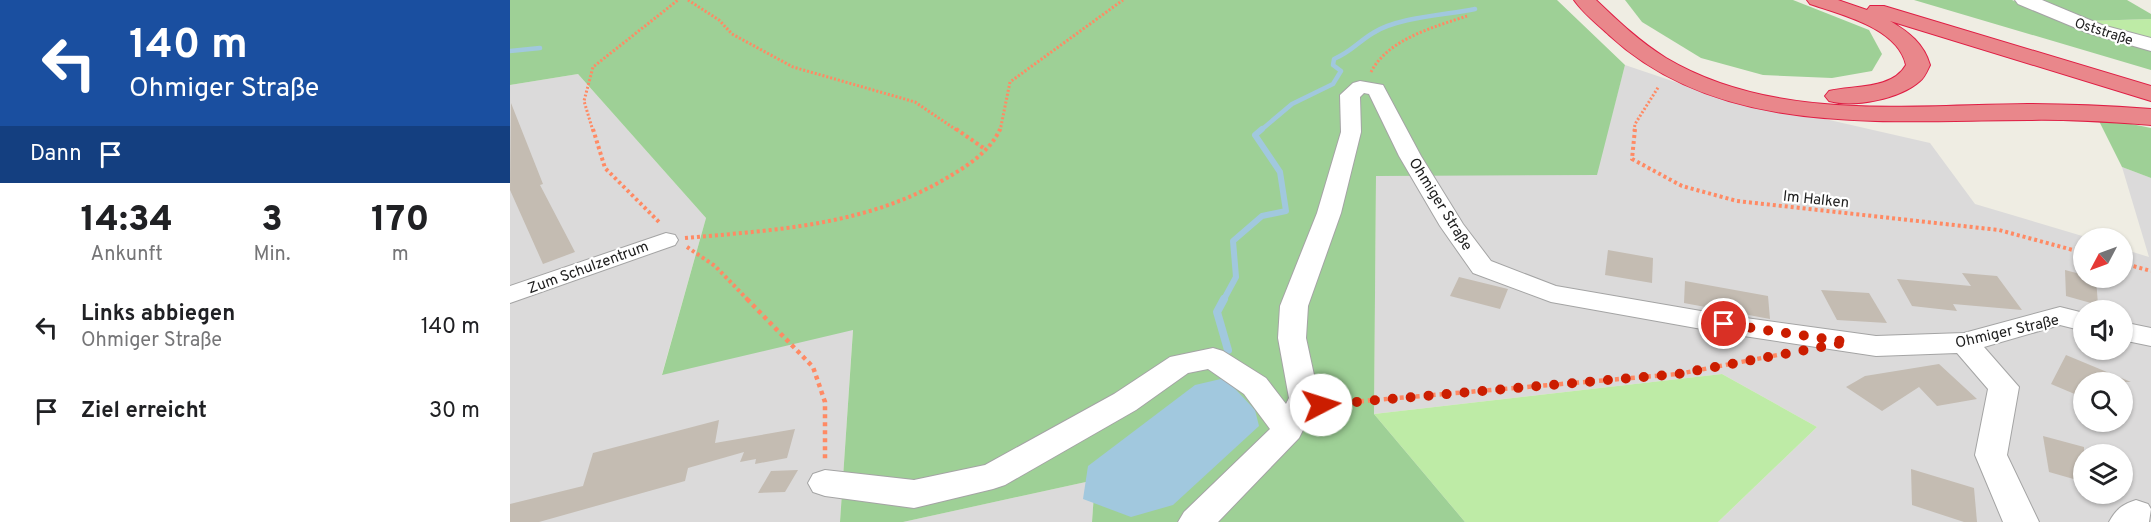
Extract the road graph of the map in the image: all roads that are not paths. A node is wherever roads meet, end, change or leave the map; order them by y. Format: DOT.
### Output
graph roads {
  1 [pos="1584,0"];
  2 [pos="1603,0"];
  3 [pos="1817,0"];
  4 [pos="1841,0"];
  5 [pos="1877,0"];
  6 [pos="2025,0"];
  7 [pos="2151,45"];
  8 [pos="2151,81"];
  9 [pos="2151,94"];
  10 [pos="2151,117"];
  11 [pos="671,239"];
  12 [pos="510,295"];
  13 [pos="2073,319"];
  14 [pos="2133,333"];
  15 [pos="2151,337"];
  16 [pos="1964,343"];
  17 [pos="1294,419"];
  18 [pos="825,483"];
  19 [pos="1196,522"];
  20 [pos="2021,522"];
  1 -- 10 [label="highway"];
  2 -- 3 [label="highway"];
  4 -- 9 [label="highway"];
  5 -- 8 [label="highway"];
  6 -- 7 [label="street, Oststraße"];
  11 -- 12 [label="street, Zum Schulzentrum"];
  13 -- 16 [label="street, Ohmiger Straße"];
  14 -- 15 [label="street"];
  16 -- 17 [label="street, Ohmiger Straße"];
  16 -- 20 [label="street"];
  17 -- 18 [label="street"];
  17 -- 19 [label="street"];
}
